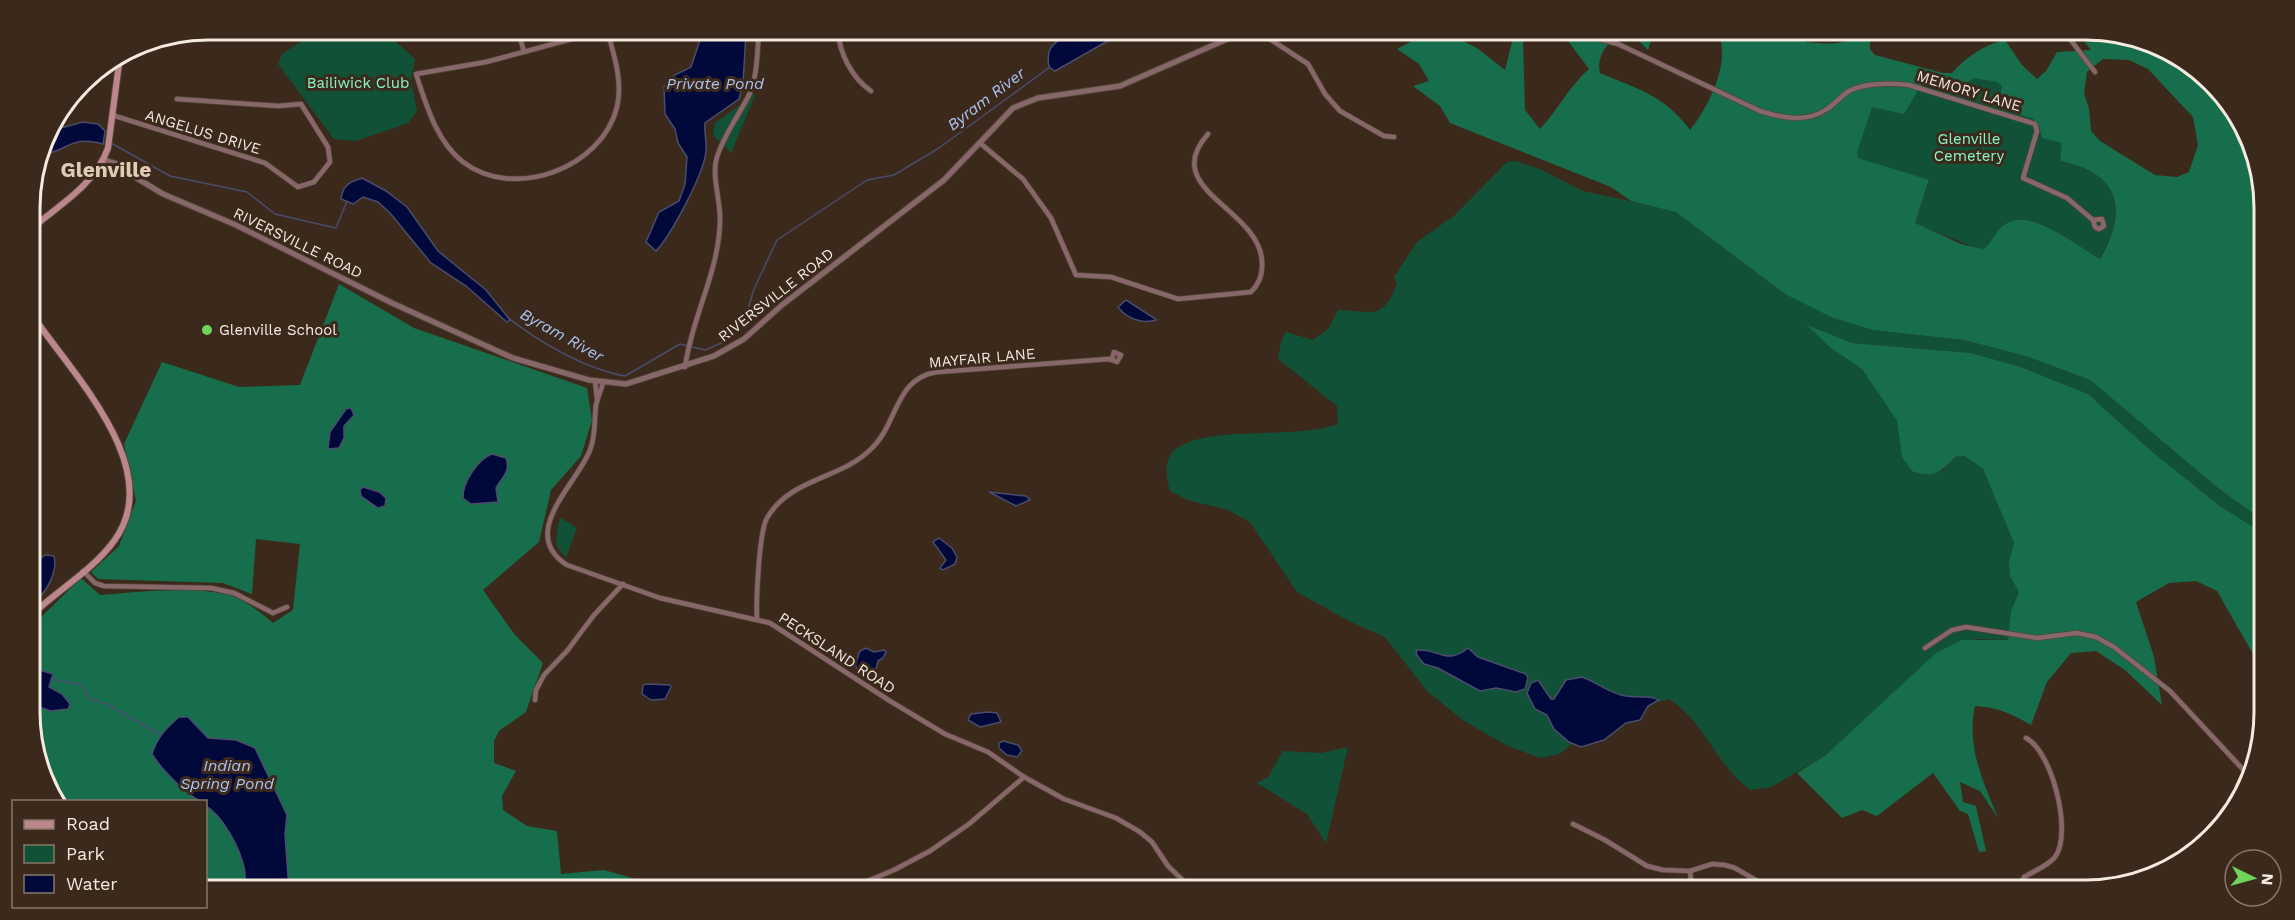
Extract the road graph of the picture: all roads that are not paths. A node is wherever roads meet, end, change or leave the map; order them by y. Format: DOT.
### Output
graph roads {
  1 [pos="521,41"];
  2 [pos="565,41"];
  3 [pos="609,41"];
  4 [pos="758,41"];
  5 [pos="841,41"];
  6 [pos="1223,41"];
  7 [pos="1273,41"];
  8 [pos="1604,41"];
  9 [pos="2072,41"];
  10 [pos="524,52"];
  11 [pos="119,67"];
  12 [pos="2095,72"];
  13 [pos="871,91"];
  14 [pos="177,99"];
  15 [pos="112,115"];
  16 [pos="1208,134"];
  17 [pos="1394,137"];
  18 [pos="980,143"];
  19 [pos="104,160"];
  20 [pos="41,220"];
  21 [pos="2093,220"];
  22 [pos="41,328"];
  23 [pos="1112,360"];
  24 [pos="685,367"];
  25 [pos="595,381"];
  26 [pos="603,383"];
  27 [pos="597,399"];
  28 [pos="83,571"];
  29 [pos="622,584"];
  30 [pos="287,607"];
  31 [pos="40,608"];
  32 [pos="757,618"];
  33 [pos="1925,648"];
  34 [pos="535,700"];
  35 [pos="2026,738"];
  36 [pos="2244,770"];
  37 [pos="1024,777"];
  38 [pos="1574,824"];
  39 [pos="1690,871"];
  40 [pos="1182,879"];
  41 [pos="1691,879"];
  42 [pos="1755,879"];
  43 [pos="2023,879"];
  44 [pos="871,880"];
  1 -- 10 [label="street"];
  2 -- 10 [label="street"];
  3 -- 10 [label="street"];
  4 -- 24 [label="street"];
  5 -- 13 [label="street"];
  6 -- 18 [label="street, RIVERSVILLE ROAD"];
  7 -- 17 [label="street"];
  8 -- 21 [label="street, MEMORY LANE"];
  9 -- 12 [label="street"];
  11 -- 15 [label="main road"];
  14 -- 15 [label="street, ANGELUS DRIVE"];
  15 -- 19 [label="main road"];
  16 -- 18 [label="street"];
  18 -- 24 [label="street, RIVERSVILLE ROAD"];
  19 -- 20 [label="main road"];
  19 -- 25 [label="street, RIVERSVILLE ROAD"];
  22 -- 28 [label="main road"];
  23 -- 32 [label="street, MAYFAIR LANE"];
  24 -- 26 [label="street, RIVERSVILLE ROAD"];
  25 -- 26 [label="street, RIVERSVILLE ROAD"];
  25 -- 27 [label="street, PECKSLAND ROAD"];
  26 -- 27 [label="street, PECKSLAND ROAD"];
  27 -- 29 [label="street, PECKSLAND ROAD"];
  28 -- 30 [label="street"];
  28 -- 31 [label="main road"];
  29 -- 32 [label="street, PECKSLAND ROAD"];
  29 -- 34 [label="street"];
  32 -- 37 [label="street, PECKSLAND ROAD"];
  33 -- 36 [label="street"];
  35 -- 43 [label="street"];
  37 -- 40 [label="street, PECKSLAND ROAD"];
  37 -- 44 [label="street"];
  38 -- 39 [label="street"];
  39 -- 41 [label="street"];
  39 -- 42 [label="street"];
}
